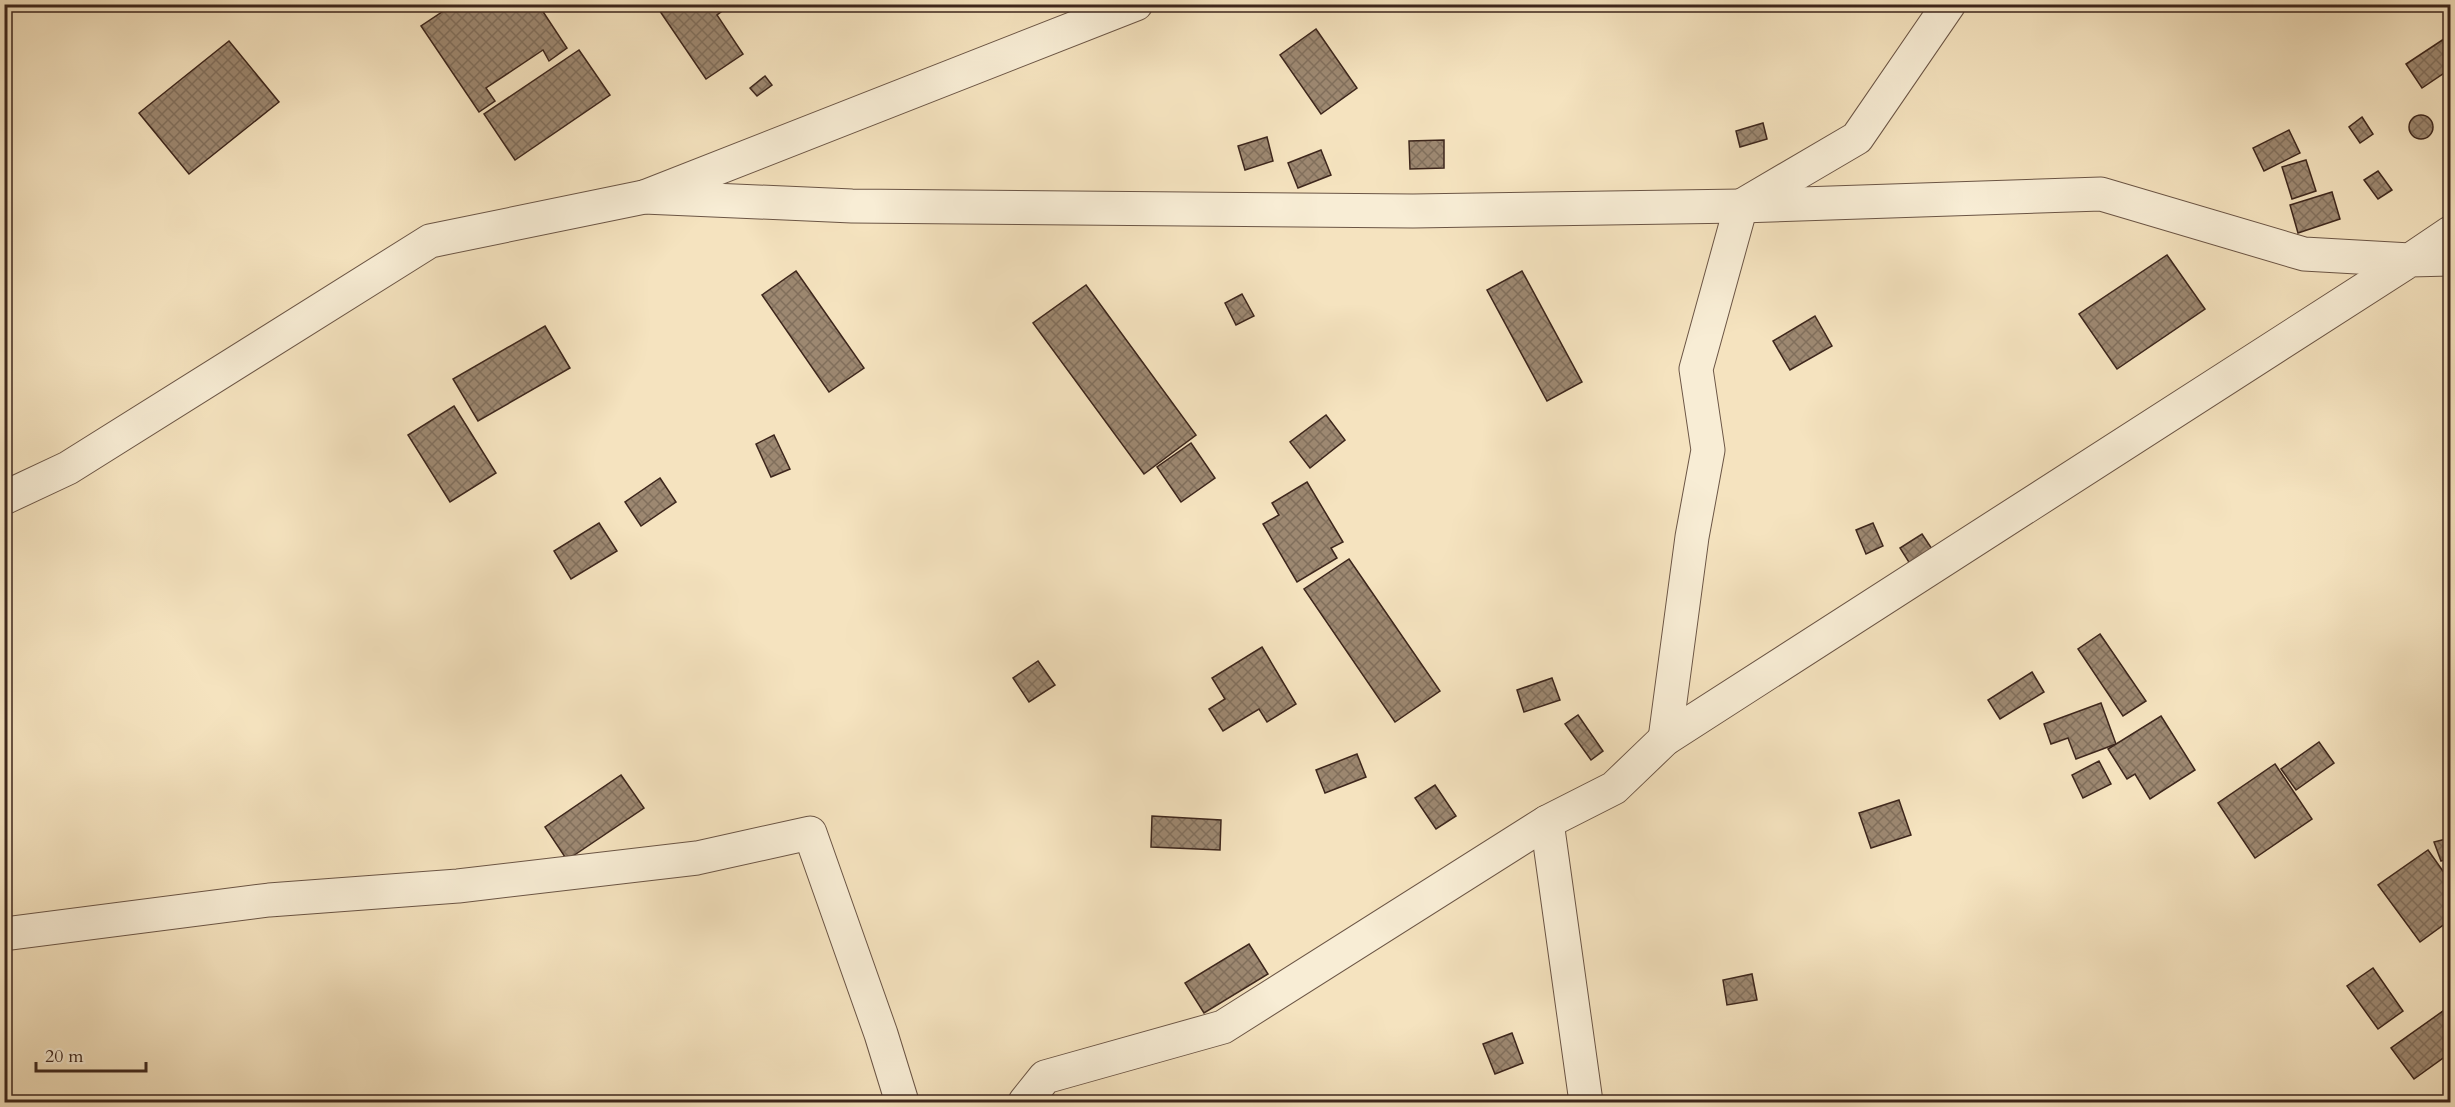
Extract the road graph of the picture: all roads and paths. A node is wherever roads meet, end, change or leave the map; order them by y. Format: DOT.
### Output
graph roads {
  1 [pos="1136,4"];
  2 [pos="1949,4"];
  3 [pos="1099,12"];
  4 [pos="644,197"];
  5 [pos="1741,206"];
  6 [pos="2451,233"];
  7 [pos="2451,259"];
  8 [pos="2410,260"];
  9 [pos="4,498"];
  10 [pos="1665,739"];
  11 [pos="1546,822"];
  12 [pos="4,934"];
  13 [pos="902,1102"];
  14 [pos="1025,1102"];
  15 [pos="1586,1102"];
  1 -- 3 [label="street"];
  2 -- 5 [label="street"];
  3 -- 4 [label="street"];
  4 -- 5 [label="street"];
  4 -- 9 [label="street"];
  5 -- 8 [label="street"];
  5 -- 10 [label="street"];
  6 -- 8 [label="street"];
  7 -- 8 [label="street"];
  8 -- 10 [label="street"];
  10 -- 11 [label="street"];
  11 -- 14 [label="street"];
  11 -- 15 [label="street"];
  12 -- 13 [label="street"];
}
